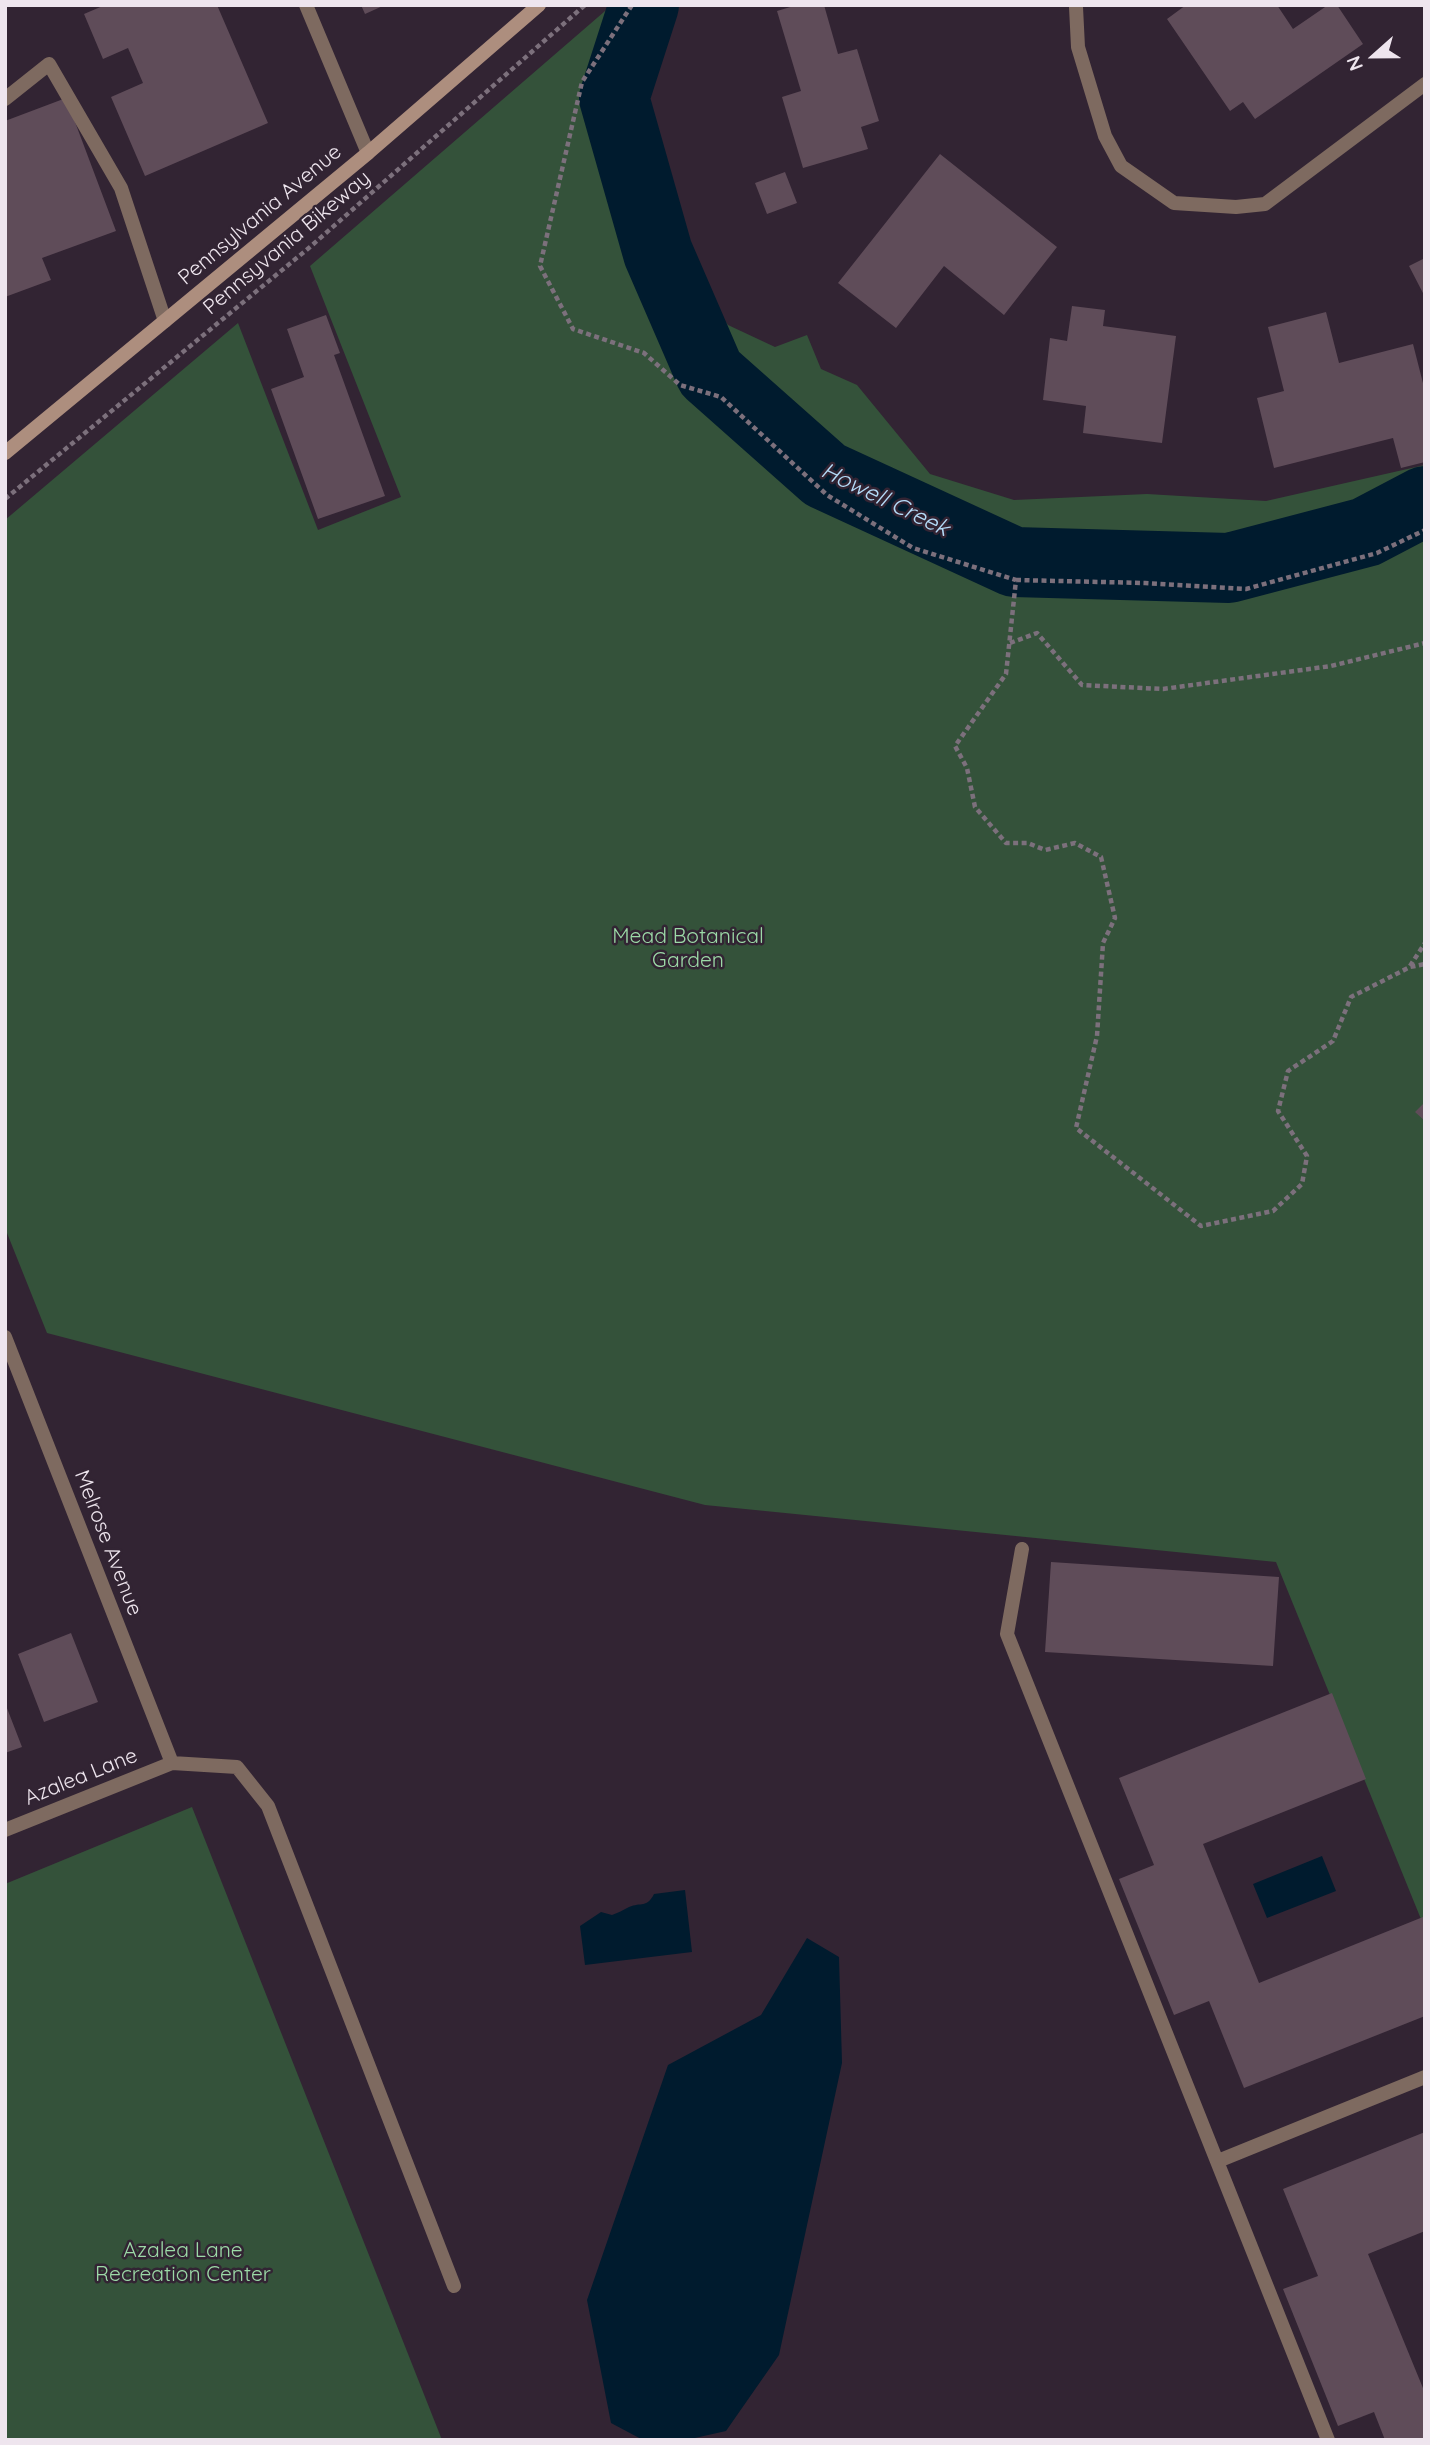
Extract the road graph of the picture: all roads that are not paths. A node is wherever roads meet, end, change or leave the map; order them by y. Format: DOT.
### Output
graph roads {
  1 [pos="306,5"];
  2 [pos="539,5"];
  3 [pos="1076,8"];
  4 [pos="1425,85"];
  5 [pos="5,99"];
  6 [pos="368,153"];
  7 [pos="165,321"];
  8 [pos="5,453"];
  9 [pos="5,1337"];
  10 [pos="1022,1549"];
  11 [pos="172,1763"];
  12 [pos="5,1830"];
  13 [pos="1425,2077"];
  14 [pos="1218,2161"];
  15 [pos="454,2286"];
  16 [pos="1328,2440"];
  1 -- 6 [label="street"];
  2 -- 6 [label="street, Pennsylvania Avenue"];
  3 -- 4 [label="street"];
  5 -- 7 [label="street"];
  6 -- 7 [label="street, Pennsylvania Avenue"];
  7 -- 8 [label="street, Pennsylvania Avenue"];
  9 -- 11 [label="street, Melrose Avenue"];
  10 -- 14 [label="street"];
  11 -- 12 [label="street, Azalea Lane"];
  11 -- 15 [label="street"];
  13 -- 14 [label="street"];
  14 -- 16 [label="street"];
}
